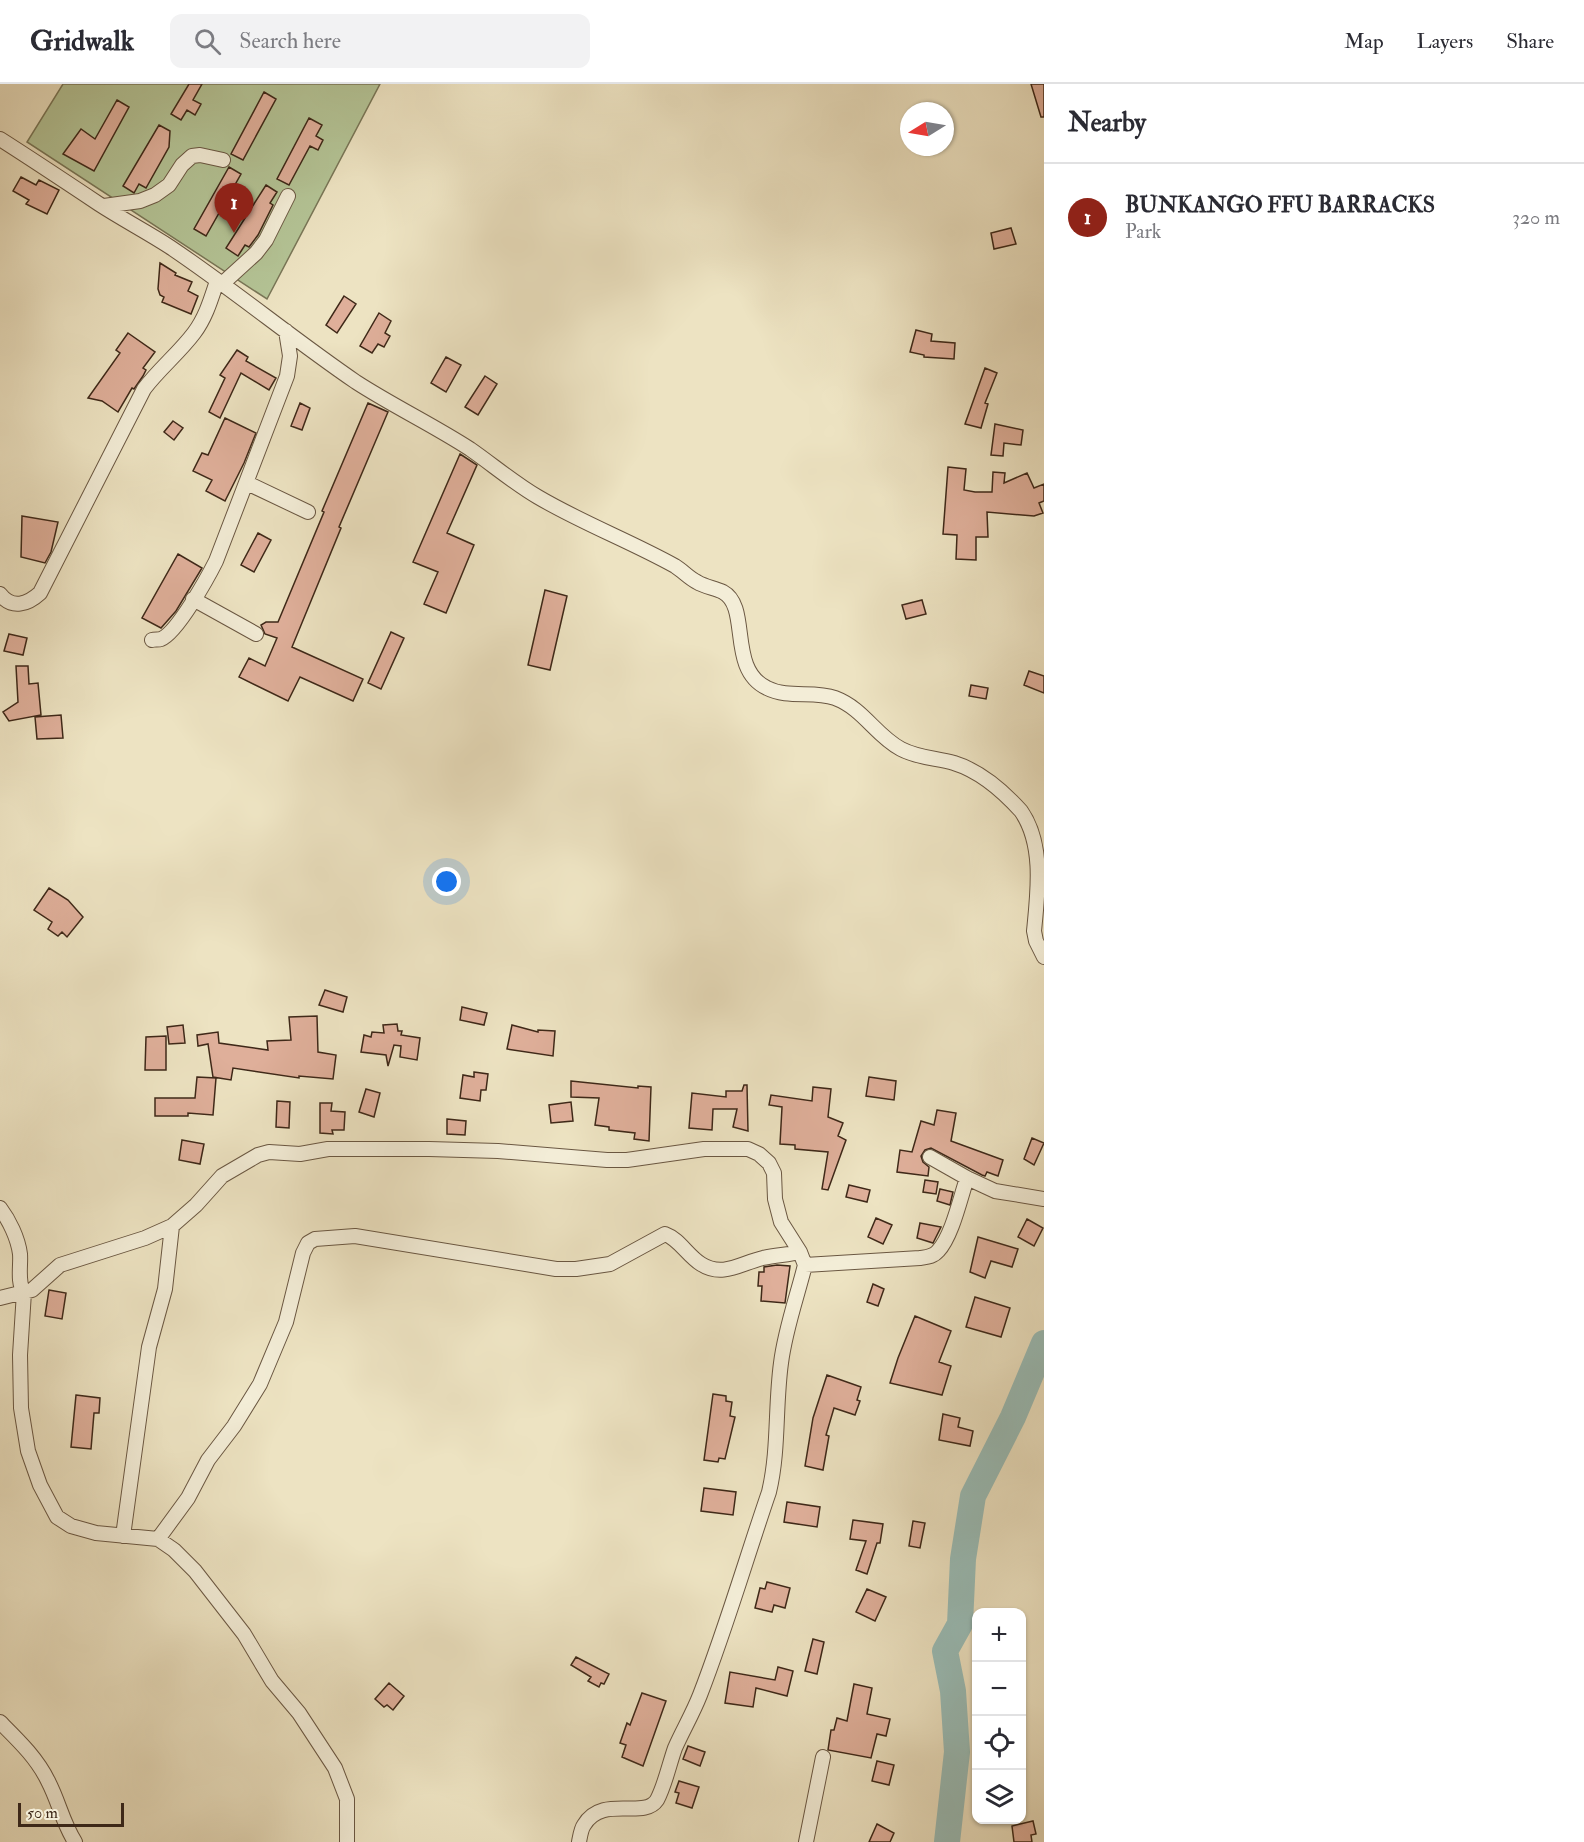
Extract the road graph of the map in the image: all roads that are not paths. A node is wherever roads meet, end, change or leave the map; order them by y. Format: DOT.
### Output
graph roads {
  1 [pos="0,139"];
  2 [pos="223,160"];
  3 [pos="288,196"];
  4 [pos="104,206"];
  5 [pos="219,283"];
  6 [pos="286,331"];
  7 [pos="247,483"];
  8 [pos="308,512"];
  9 [pos="0,594"];
  10 [pos="193,599"];
  11 [pos="256,634"];
  12 [pos="152,640"];
  13 [pos="1044,957"];
  14 [pos="930,1157"];
  15 [pos="966,1178"];
  16 [pos="1044,1199"];
  17 [pos="0,1208"];
  18 [pos="172,1226"];
  19 [pos="803,1258"];
  20 [pos="24,1292"];
  21 [pos="0,1298"];
  22 [pos="123,1536"];
  23 [pos="158,1539"];
  24 [pos="0,1722"];
  25 [pos="823,1758"];
  26 [pos="75,1842"];
  27 [pos="347,1842"];
  28 [pos="579,1842"];
  29 [pos="806,1842"];
  1 -- 4 [label="street"];
  2 -- 4 [label="street"];
  3 -- 5 [label="street"];
  4 -- 5 [label="street"];
  5 -- 6 [label="street"];
  5 -- 9 [label="street"];
  6 -- 7 [label="street"];
  6 -- 13 [label="street"];
  7 -- 8 [label="street"];
  7 -- 10 [label="street"];
  10 -- 11 [label="street"];
  10 -- 12 [label="street"];
  14 -- 15 [label="street"];
  15 -- 16 [label="street"];
  15 -- 19 [label="street"];
  17 -- 20 [label="street"];
  18 -- 19 [label="street"];
  18 -- 20 [label="street"];
  18 -- 22 [label="street"];
  19 -- 23 [label="street"];
  19 -- 28 [label="street"];
  20 -- 21 [label="street"];
  20 -- 22 [label="street"];
  22 -- 23 [label="street"];
  23 -- 27 [label="street"];
  24 -- 26 [label="street"];
  25 -- 29 [label="street"];
}
